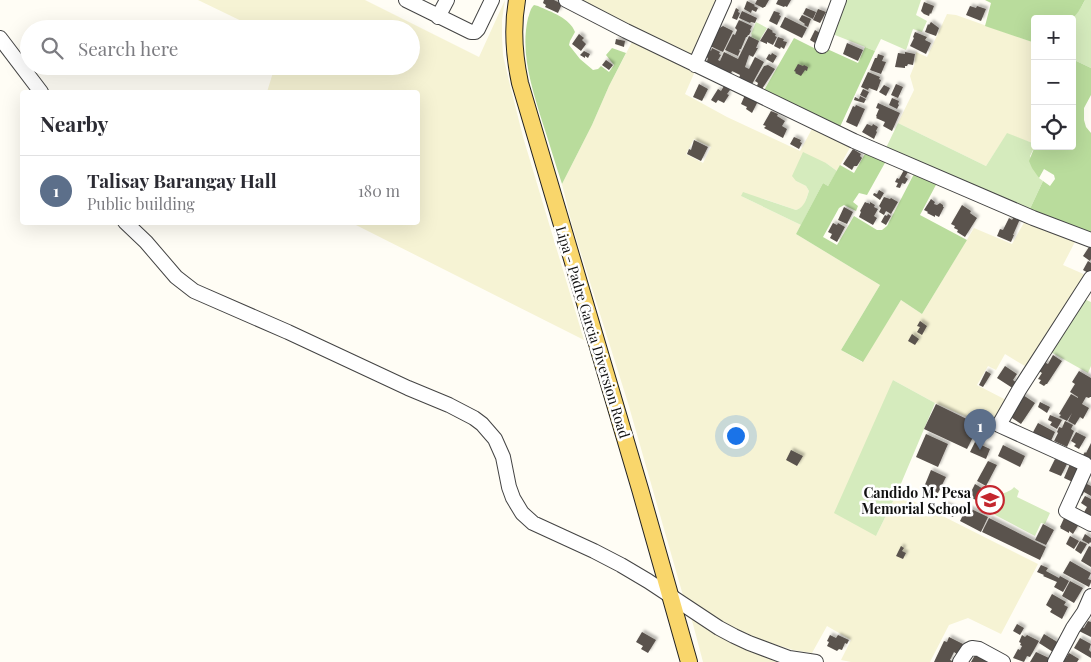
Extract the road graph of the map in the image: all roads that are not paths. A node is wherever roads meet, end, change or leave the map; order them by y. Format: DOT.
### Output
graph roads {
  1 [pos="446,0"];
  2 [pos="492,0"];
  3 [pos="517,0"];
  4 [pos="566,0"];
  5 [pos="724,0"];
  6 [pos="839,0"];
  7 [pos="409,1"];
  8 [pos="438,17"];
  9 [pos="0,38"];
  10 [pos="822,46"];
  11 [pos="20,64"];
  12 [pos="695,65"];
  13 [pos="28,75"];
  14 [pos="39,90"];
  15 [pos="128,225"];
  16 [pos="1091,240"];
  17 [pos="1091,278"];
  18 [pos="1091,524"];
  19 [pos="670,595"];
  20 [pos="1091,596"];
  21 [pos="1088,614"];
  22 [pos="689,662"];
  23 [pos="816,662"];
  24 [pos="960,662"];
  25 [pos="1003,662"];
  26 [pos="1055,662"];
  1 -- 8 [label="street"];
  2 -- 8 [label="street"];
  3 -- 19 [label="main road, Lipa - Padre Garcia Diversion Road"];
  4 -- 12 [label="street"];
  5 -- 12 [label="street"];
  6 -- 10 [label="street"];
  7 -- 8 [label="street"];
  9 -- 11 [label="street"];
  12 -- 16 [label="street"];
  13 -- 14 [label="street"];
  15 -- 19 [label="street"];
  17 -- 18 [label="street"];
  19 -- 22 [label="main road, Lipa - Padre Garcia Diversion Road"];
  19 -- 23 [label="street"];
  20 -- 21 [label="street"];
  21 -- 26 [label="street"];
  24 -- 25 [label="street"];
}
